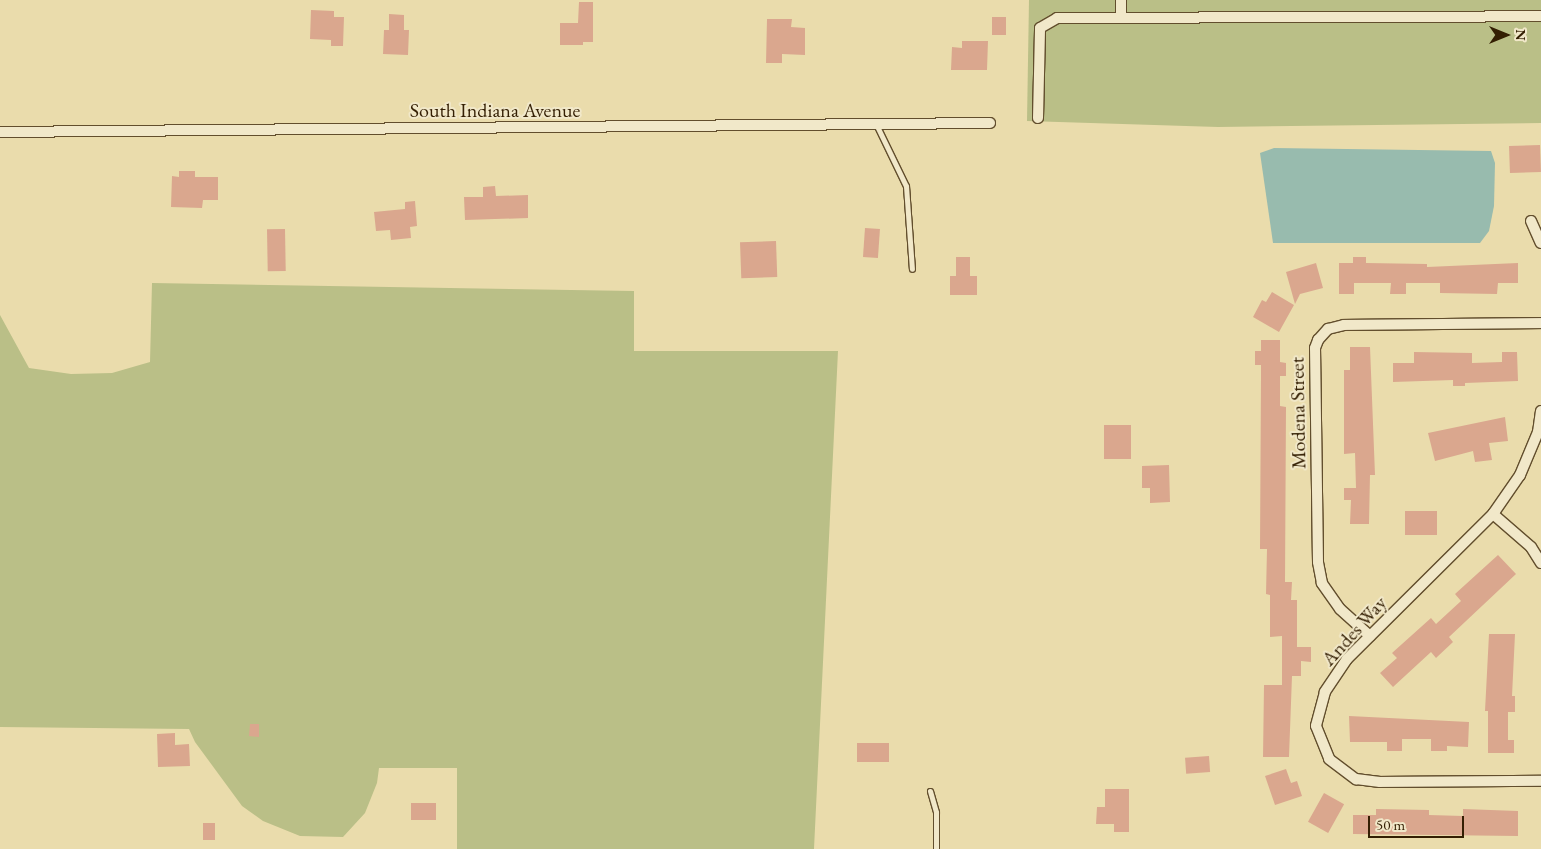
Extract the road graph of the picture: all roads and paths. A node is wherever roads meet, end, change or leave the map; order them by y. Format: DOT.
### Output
graph roads {
  1 [pos="1121,0"];
  2 [pos="1541,16"];
  3 [pos="1121,18"];
  4 [pos="1038,118"];
  5 [pos="990,123"];
  6 [pos="876,124"];
  7 [pos="0,132"];
  8 [pos="1531,221"];
  9 [pos="1541,243"];
  10 [pos="912,269"];
  11 [pos="1541,323"];
  12 [pos="1541,410"];
  13 [pos="1493,514"];
  14 [pos="1541,563"];
  15 [pos="1370,636"];
  16 [pos="1541,781"];
  17 [pos="930,791"];
  18 [pos="936,849"];
  1 -- 3 [label="street"];
  2 -- 3 [label="street"];
  3 -- 4 [label="street"];
  5 -- 6 [label="street, South Indiana Avenue"];
  6 -- 7 [label="street, South Indiana Avenue"];
  6 -- 10 [label="lane"];
  8 -- 9 [label="street"];
  11 -- 15 [label="street, Modena Street"];
  12 -- 13 [label="street, Andes Way"];
  13 -- 14 [label="street"];
  13 -- 15 [label="street, Andes Way"];
  15 -- 16 [label="street, Andes Way"];
  17 -- 18 [label="lane"];
}
